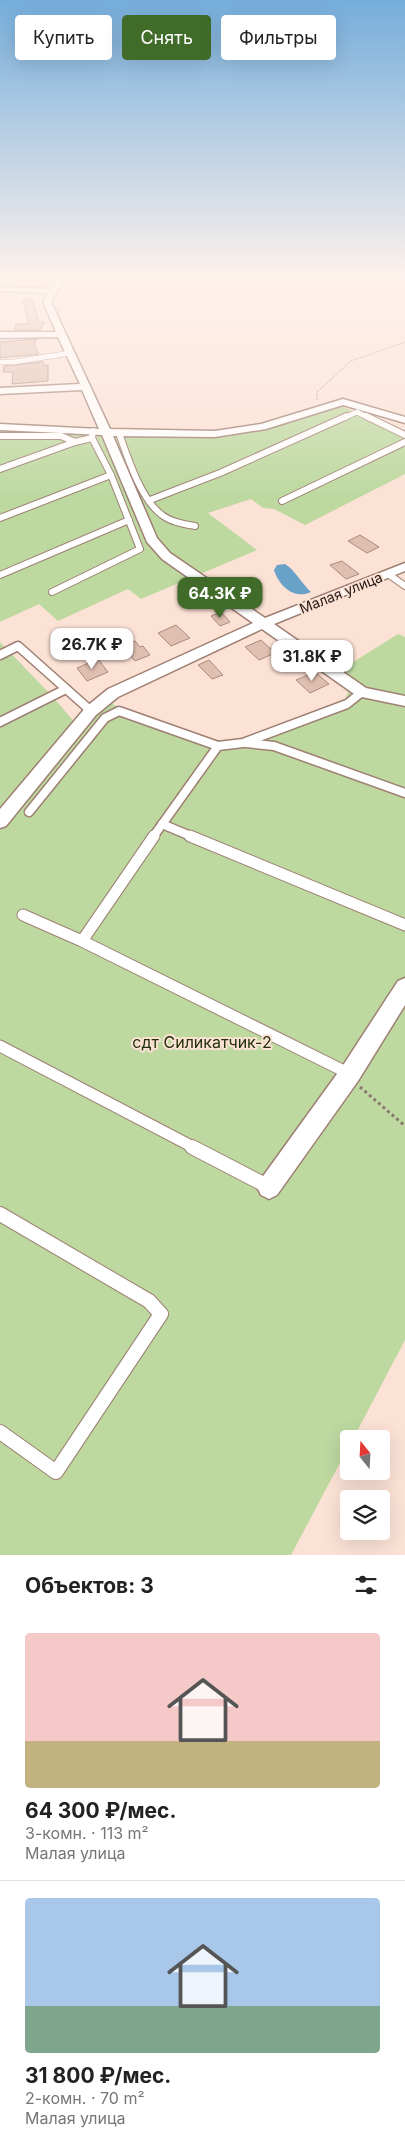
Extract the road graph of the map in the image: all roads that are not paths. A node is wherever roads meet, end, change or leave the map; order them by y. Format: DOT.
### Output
graph roads {
  1 [pos="70,353"];
  2 [pos="0,362"];
  3 [pos="85,386"];
  4 [pos="0,391"];
  5 [pos="405,420"];
  6 [pos="0,427"];
  7 [pos="119,433"];
  8 [pos="97,434"];
  9 [pos="405,435"];
  10 [pos="0,436"];
  11 [pos="75,442"];
  12 [pos="405,442"];
  13 [pos="0,469"];
  14 [pos="111,475"];
  15 [pos="150,500"];
  16 [pos="282,501"];
  17 [pos="0,518"];
  18 [pos="129,520"];
  19 [pos="195,526"];
  20 [pos="405,567"];
  21 [pos="388,574"];
  22 [pos="0,575"];
  23 [pos="405,586"];
  24 [pos="52,592"];
  25 [pos="265,623"];
  26 [pos="0,655"];
  27 [pos="66,688"];
  28 [pos="362,692"];
  29 [pos="405,701"];
  30 [pos="92,711"];
  31 [pos="0,722"];
  32 [pos="243,743"];
  33 [pos="218,746"];
  34 [pos="405,793"];
  35 [pos="29,812"];
  36 [pos="0,821"];
  37 [pos="162,824"];
  38 [pos="23,915"];
  39 [pos="405,926"];
  40 [pos="82,941"];
  41 [pos="405,988"];
  42 [pos="0,1046"];
  43 [pos="350,1074"];
  44 [pos="269,1187"];
  45 [pos="0,1214"];
  46 [pos="0,1432"];
  1 -- 2 [label="lane"];
  1 -- 3 [label="street"];
  3 -- 4 [label="street"];
  3 -- 8 [label="street"];
  5 -- 7 [label="street"];
  6 -- 8 [label="street"];
  7 -- 8 [label="street"];
  7 -- 15 [label="lane"];
  8 -- 11 [label="lane"];
  8 -- 14 [label="lane"];
  8 -- 25 [label="street"];
  9 -- 15 [label="lane"];
  10 -- 11 [label="lane"];
  11 -- 13 [label="lane"];
  12 -- 16 [label="lane"];
  14 -- 17 [label="lane"];
  14 -- 18 [label="lane"];
  15 -- 19 [label="lane"];
  18 -- 22 [label="lane"];
  18 -- 24 [label="lane"];
  20 -- 21 [label="street, Малая улица"];
  21 -- 23 [label="lane"];
  21 -- 25 [label="street, Малая улица"];
  25 -- 28 [label="street"];
  25 -- 30 [label="street, Малая улица"];
  26 -- 27 [label="lane"];
  27 -- 30 [label="lane"];
  27 -- 31 [label="lane"];
  28 -- 29 [label="street"];
  28 -- 32 [label="lane"];
  30 -- 36 [label="street, Малая улица"];
  32 -- 33 [label="lane"];
  32 -- 34 [label="lane"];
  33 -- 35 [label="lane"];
  33 -- 37 [label="lane"];
  37 -- 39 [label="lane"];
  37 -- 40 [label="lane"];
  38 -- 40 [label="lane"];
  40 -- 43 [label="lane"];
  41 -- 43 [label="street"];
  42 -- 44 [label="lane"];
  43 -- 44 [label="street"];
  45 -- 46 [label="lane"];
}
